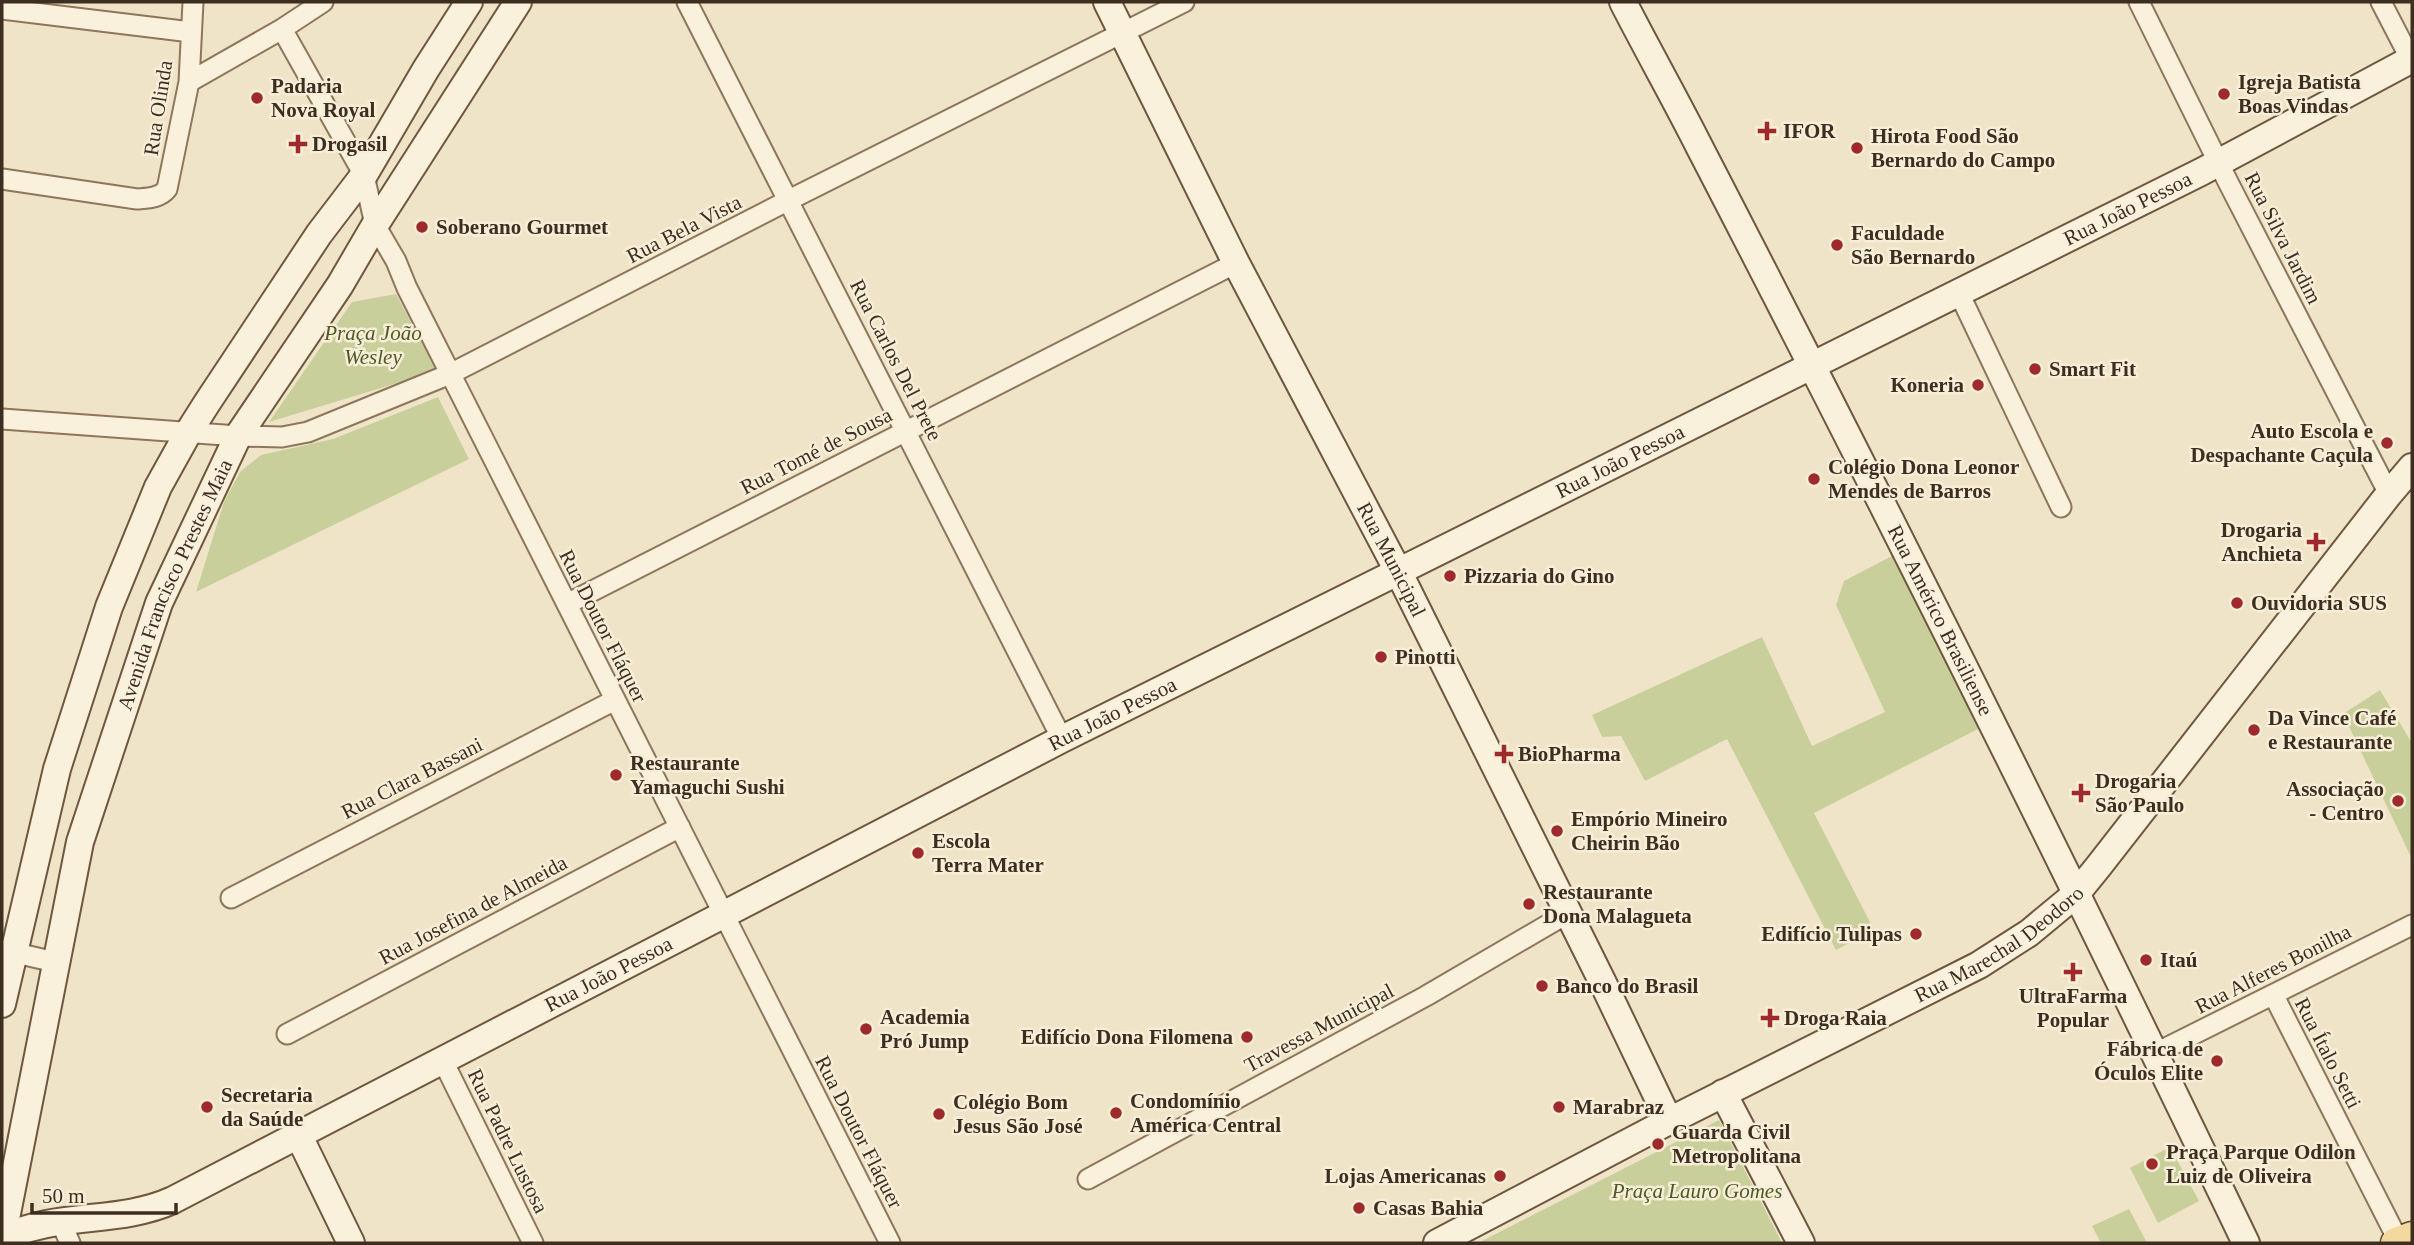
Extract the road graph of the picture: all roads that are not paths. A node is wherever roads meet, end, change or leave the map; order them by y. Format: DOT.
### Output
graph roads {
  1 [pos="193,2"];
  2 [pos="323,2"];
  3 [pos="469,2"];
  4 [pos="518,2"];
  5 [pos="687,2"];
  6 [pos="1107,2"];
  7 [pos="1184,2"];
  8 [pos="1623,2"];
  9 [pos="2139,2"];
  10 [pos="2381,2"];
  11 [pos="2,9"];
  12 [pos="282,29"];
  13 [pos="1121,31"];
  14 [pos="191,32"];
  15 [pos="2412,60"];
  16 [pos="189,82"];
  17 [pos="2218,162"];
  18 [pos="364,175"];
  19 [pos="2,179"];
  20 [pos="789,200"];
  21 [pos="375,225"];
  22 [pos="1236,263"];
  23 [pos="1958,291"];
  24 [pos="1811,365"];
  25 [pos="450,374"];
  26 [pos="2,419"];
  27 [pos="906,430"];
  28 [pos="188,433"];
  29 [pos="238,436"];
  30 [pos="2412,467"];
  31 [pos="2389,494"];
  32 [pos="2061,507"];
  33 [pos="1399,573"];
  34 [pos="566,604"];
  35 [pos="615,700"];
  36 [pos="1062,739"];
  37 [pos="680,827"];
  38 [pos="2076,894"];
  39 [pos="231,898"];
  40 [pos="1568,913"];
  41 [pos="723,914"];
  42 [pos="2412,925"];
  43 [pos="7,951"];
  44 [pos="55,962"];
  45 [pos="2274,996"];
  46 [pos="2,1004"];
  47 [pos="287,1034"];
  48 [pos="2154,1054"];
  49 [pos="442,1059"];
  50 [pos="1723,1093"];
  51 [pos="1669,1121"];
  52 [pos="298,1134"];
  53 [pos="1088,1179"];
  54 [pos="65,1232"];
  55 [pos="2,1239"];
  56 [pos="2403,1241"];
  57 [pos="351,1243"];
  58 [pos="533,1243"];
  59 [pos="890,1243"];
  60 [pos="1437,1243"];
  61 [pos="1801,1243"];
  62 [pos="2246,1243"];
  1 -- 14 [label="street, Rua Olinda"];
  2 -- 12 [label="street"];
  3 -- 18 [label="street"];
  4 -- 21 [label="street, Avenida Francisco Prestes Maia"];
  5 -- 20 [label="street, Rua Carlos Del Prete"];
  6 -- 13 [label="street, Rua Municipal"];
  7 -- 13 [label="street, Rua Bela Vista"];
  8 -- 24 [label="street, Rua Américo Brasiliense"];
  9 -- 17 [label="street, Rua Silva Jardim"];
  10 -- 15 [label="street"];
  11 -- 14 [label="street"];
  12 -- 16 [label="street"];
  12 -- 18 [label="street, Rua Doutor Fláquer"];
  13 -- 20 [label="street, Rua Bela Vista"];
  13 -- 22 [label="street, Rua Municipal"];
  14 -- 16 [label="street, Rua Olinda"];
  15 -- 17 [label="street, Rua João Pessoa"];
  16 -- 19 [label="street, Rua Olinda"];
  17 -- 23 [label="street, Rua João Pessoa"];
  17 -- 31 [label="street, Rua Silva Jardim"];
  18 -- 21 [label="street, Rua Doutor Fláquer"];
  18 -- 28 [label="street"];
  20 -- 25 [label="street, Rua Bela Vista"];
  20 -- 27 [label="street, Rua Carlos Del Prete"];
  21 -- 25 [label="street, Rua Doutor Fláquer"];
  21 -- 29 [label="street, Avenida Francisco Prestes Maia"];
  22 -- 27 [label="street, Rua Tomé de Sousa"];
  22 -- 33 [label="street, Rua Municipal"];
  23 -- 24 [label="street, Rua João Pessoa"];
  23 -- 32 [label="street"];
  24 -- 33 [label="street, Rua João Pessoa"];
  24 -- 38 [label="street, Rua Américo Brasiliense"];
  25 -- 29 [label="street, Rua Bela Vista"];
  25 -- 34 [label="street, Rua Doutor Fláquer"];
  26 -- 28 [label="street, Rua Bela Vista"];
  27 -- 34 [label="street, Rua Tomé de Sousa"];
  27 -- 36 [label="street, Rua Carlos Del Prete"];
  28 -- 29 [label="street, Rua Bela Vista"];
  28 -- 43 [label="street"];
  29 -- 44 [label="street, Avenida Francisco Prestes Maia"];
  30 -- 31 [label="street, Rua Marechal Deodoro"];
  31 -- 38 [label="street, Rua Marechal Deodoro"];
  33 -- 36 [label="street, Rua João Pessoa"];
  33 -- 40 [label="street, Rua Municipal"];
  34 -- 35 [label="street, Rua Doutor Fláquer"];
  35 -- 37 [label="street, Rua Doutor Fláquer"];
  35 -- 39 [label="street, Rua Clara Bassani"];
  36 -- 41 [label="street, Rua João Pessoa"];
  37 -- 41 [label="street, Rua Doutor Fláquer"];
  37 -- 47 [label="street, Rua Josefina de Almeida"];
  38 -- 48 [label="street, Rua Américo Brasiliense"];
  38 -- 50 [label="street, Rua Marechal Deodoro"];
  40 -- 51 [label="street, Rua Municipal"];
  40 -- 53 [label="street, Travessa Municipal"];
  41 -- 49 [label="street, Rua João Pessoa"];
  41 -- 59 [label="street, Rua Doutor Fláquer"];
  42 -- 45 [label="street, Rua Alferes Bonilha"];
  43 -- 44 [label="street"];
  43 -- 46 [label="street"];
  44 -- 55 [label="street, Avenida Francisco Prestes Maia"];
  45 -- 48 [label="street, Rua Alferes Bonilha"];
  45 -- 56 [label="street, Rua Ítalo Setti"];
  48 -- 62 [label="street, Rua Américo Brasiliense"];
  49 -- 52 [label="street, Rua João Pessoa"];
  49 -- 58 [label="street, Rua Padre Lustosa"];
  50 -- 51 [label="street, Rua Marechal Deodoro"];
  50 -- 61 [label="street"];
  51 -- 60 [label="street, Rua Marechal Deodoro"];
  52 -- 54 [label="street, Rua João Pessoa"];
  52 -- 57 [label="street"];
  54 -- 55 [label="street, Rua João Pessoa"];
}
